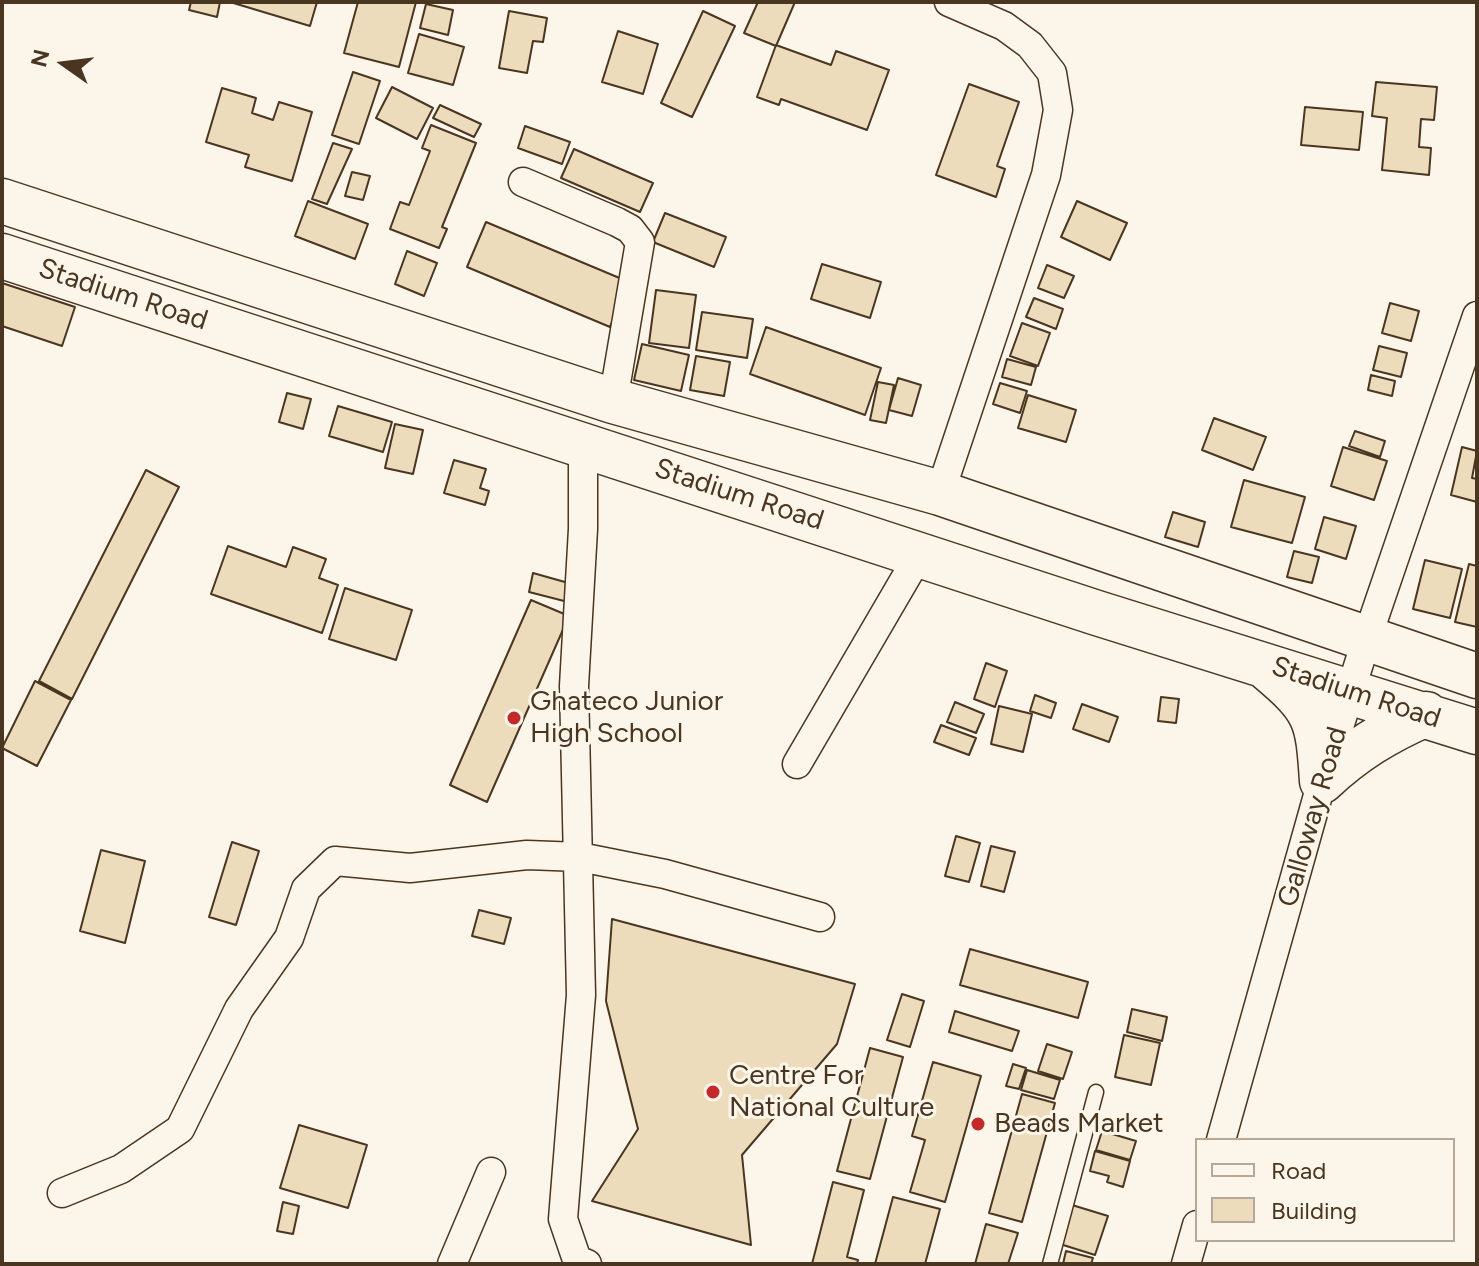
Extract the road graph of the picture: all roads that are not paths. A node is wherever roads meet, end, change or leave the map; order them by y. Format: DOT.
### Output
graph roads {
  1 [pos="949,2"];
  2 [pos="523,182"];
  3 [pos="2,201"];
  4 [pos="2,256"];
  5 [pos="1477,316"];
  6 [pos="414,334"];
  7 [pos="398,383"];
  8 [pos="613,401"];
  9 [pos="583,444"];
  10 [pos="940,493"];
  11 [pos="919,555"];
  12 [pos="1367,638"];
  13 [pos="1257,660"];
  14 [pos="1477,676"];
  15 [pos="1351,691"];
  16 [pos="1426,714"];
  17 [pos="1477,732"];
  18 [pos="797,764"];
  19 [pos="1322,781"];
  20 [pos="580,857"];
  21 [pos="820,917"];
  22 [pos="1096,1092"];
  23 [pos="1222,1138"];
  24 [pos="491,1172"];
  25 [pos="62,1193"];
  26 [pos="1195,1232"];
  27 [pos="452,1264"];
  28 [pos="587,1264"];
  29 [pos="1050,1264"];
  30 [pos="1186,1264"];
  1 -- 10 [label="street"];
  2 -- 8 [label="street"];
  3 -- 6 [label="main road, Stadium Road"];
  4 -- 7 [label="main road, Stadium Road"];
  5 -- 12 [label="street, Galloway Road"];
  6 -- 7 [label="main road"];
  6 -- 8 [label="main road, Stadium Road"];
  7 -- 9 [label="main road, Stadium Road"];
  8 -- 10 [label="main road, Stadium Road"];
  9 -- 11 [label="main road, Stadium Road"];
  9 -- 20 [label="street"];
  10 -- 12 [label="main road, Stadium Road"];
  11 -- 13 [label="main road, Stadium Road"];
  11 -- 18 [label="street"];
  12 -- 14 [label="main road, Stadium Road"];
  12 -- 15 [label="street, Galloway Road"];
  13 -- 15 [label="main road, Stadium Road"];
  13 -- 19 [label="main road"];
  15 -- 16 [label="main road, Stadium Road"];
  15 -- 19 [label="street, Galloway Road"];
  16 -- 17 [label="main road, Stadium Road"];
  16 -- 19 [label="main road"];
  19 -- 23 [label="street, Galloway Road"];
  20 -- 21 [label="street"];
  20 -- 25 [label="street"];
  20 -- 28 [label="street"];
  22 -- 29 [label="lane"];
  24 -- 27 [label="street"];
  26 -- 30 [label="street"];
}
